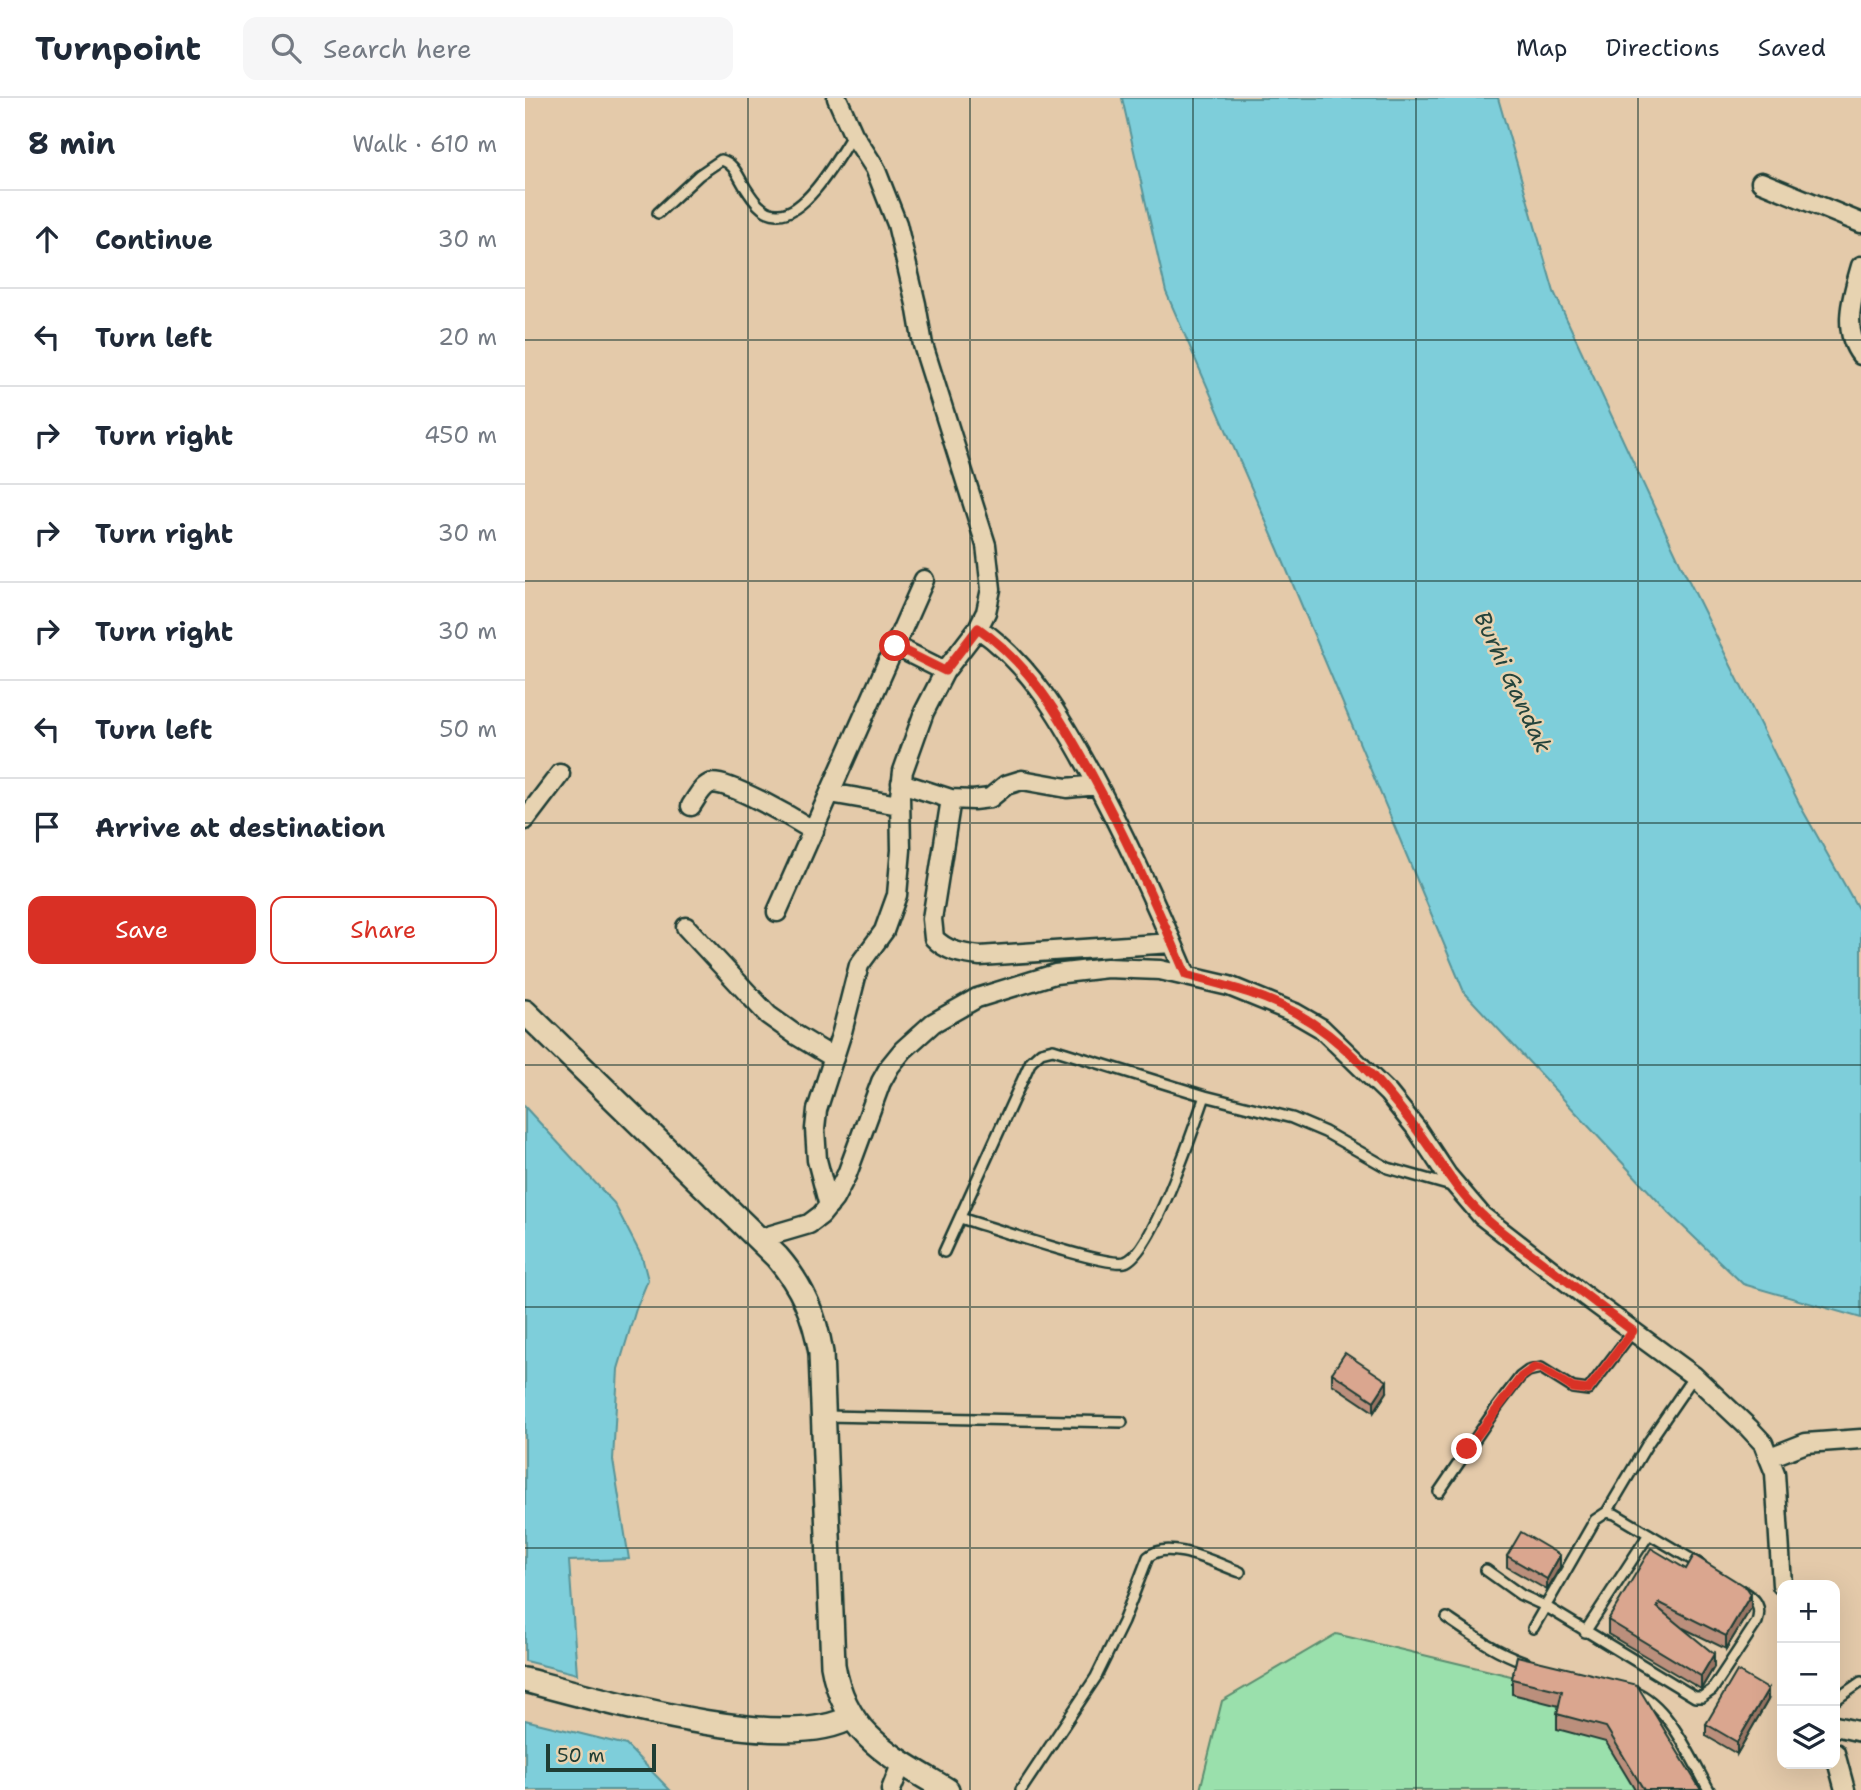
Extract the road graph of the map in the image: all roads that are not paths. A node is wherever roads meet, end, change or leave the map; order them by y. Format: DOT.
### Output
graph roads {
  1 [pos="836,98"];
  2 [pos="853,134"];
  3 [pos="1761,182"];
  4 [pos="658,213"];
  5 [pos="1861,223"];
  6 [pos="1861,266"];
  7 [pos="1861,355"];
  8 [pos="924,580"];
  9 [pos="978,628"];
  10 [pos="895,646"];
  11 [pos="945,671"];
  12 [pos="560,774"];
  13 [pos="901,783"];
  14 [pos="1097,785"];
  15 [pos="830,793"];
  16 [pos="951,799"];
  17 [pos="899,805"];
  18 [pos="691,806"];
  19 [pos="525,820"];
  20 [pos="814,831"];
  21 [pos="777,912"];
  22 [pos="685,927"];
  23 [pos="1172,943"];
  24 [pos="1186,975"];
  25 [pos="525,1012"];
  26 [pos="834,1058"];
  27 [pos="1205,1096"];
  28 [pos="1458,1188"];
  29 [pos="829,1206"];
  30 [pos="960,1218"];
  31 [pos="758,1239"];
  32 [pos="944,1252"];
  33 [pos="1633,1331"];
  34 [pos="1694,1376"];
  35 [pos="825,1416"];
  36 [pos="1122,1422"];
  37 [pos="1861,1439"];
  38 [pos="1770,1457"];
  39 [pos="1439,1492"];
  40 [pos="1607,1512"];
  41 [pos="1649,1534"];
  42 [pos="1486,1570"];
  43 [pos="1711,1571"];
  44 [pos="1240,1572"];
  45 [pos="1783,1580"];
  46 [pos="1732,1584"];
  47 [pos="1545,1606"];
  48 [pos="1447,1618"];
  49 [pos="1533,1628"];
  50 [pos="1585,1632"];
  51 [pos="1533,1665"];
  52 [pos="525,1680"];
  53 [pos="1861,1682"];
  54 [pos="1627,1689"];
  55 [pos="1840,1697"];
  56 [pos="851,1717"];
  57 [pos="1840,1727"];
  58 [pos="1861,1732"];
  59 [pos="902,1762"];
  60 [pos="1839,1769"];
  61 [pos="891,1790"];
  62 [pos="947,1790"];
  63 [pos="1021,1790"];
  64 [pos="1709,1790"];
  65 [pos="1845,1790"];
  1 -- 2 [label="street"];
  2 -- 4 [label="lane"];
  2 -- 9 [label="street"];
  3 -- 5 [label="street"];
  6 -- 7 [label="street"];
  8 -- 10 [label="street"];
  9 -- 11 [label="street"];
  9 -- 14 [label="street"];
  10 -- 11 [label="street"];
  10 -- 15 [label="street"];
  11 -- 13 [label="street"];
  12 -- 19 [label="street"];
  13 -- 16 [label="street"];
  13 -- 17 [label="street"];
  14 -- 16 [label="street"];
  14 -- 23 [label="street"];
  15 -- 17 [label="street"];
  15 -- 20 [label="street"];
  16 -- 23 [label="street"];
  17 -- 26 [label="street"];
  18 -- 20 [label="street"];
  20 -- 21 [label="street"];
  22 -- 26 [label="street"];
  23 -- 24 [label="street"];
  24 -- 28 [label="street"];
  24 -- 29 [label="street"];
  25 -- 31 [label="street"];
  26 -- 29 [label="street"];
  27 -- 28 [label="lane"];
  27 -- 30 [label="lane"];
  27 -- 30 [label="lane"];
  28 -- 33 [label="street"];
  29 -- 31 [label="street"];
  30 -- 32 [label="lane"];
  31 -- 35 [label="street"];
  33 -- 34 [label="street"];
  33 -- 39 [label="lane"];
  34 -- 38 [label="street"];
  34 -- 40 [label="lane"];
  35 -- 36 [label="lane"];
  35 -- 56 [label="street"];
  37 -- 38 [label="street"];
  38 -- 45 [label="street"];
  40 -- 41 [label="lane"];
  40 -- 47 [label="lane"];
  41 -- 43 [label="lane"];
  41 -- 50 [label="lane"];
  42 -- 47 [label="lane"];
  44 -- 63 [label="lane"];
  46 -- 50 [label="lane"];
  47 -- 49 [label="lane"];
  47 -- 50 [label="lane"];
  48 -- 51 [label="lane"];
  52 -- 56 [label="street"];
  53 -- 55 [label="lane"];
  54 -- 64 [label="lane"];
  56 -- 59 [label="street"];
  57 -- 58 [label="street"];
  59 -- 61 [label="street"];
  59 -- 62 [label="street"];
  60 -- 65 [label="street"];
}
